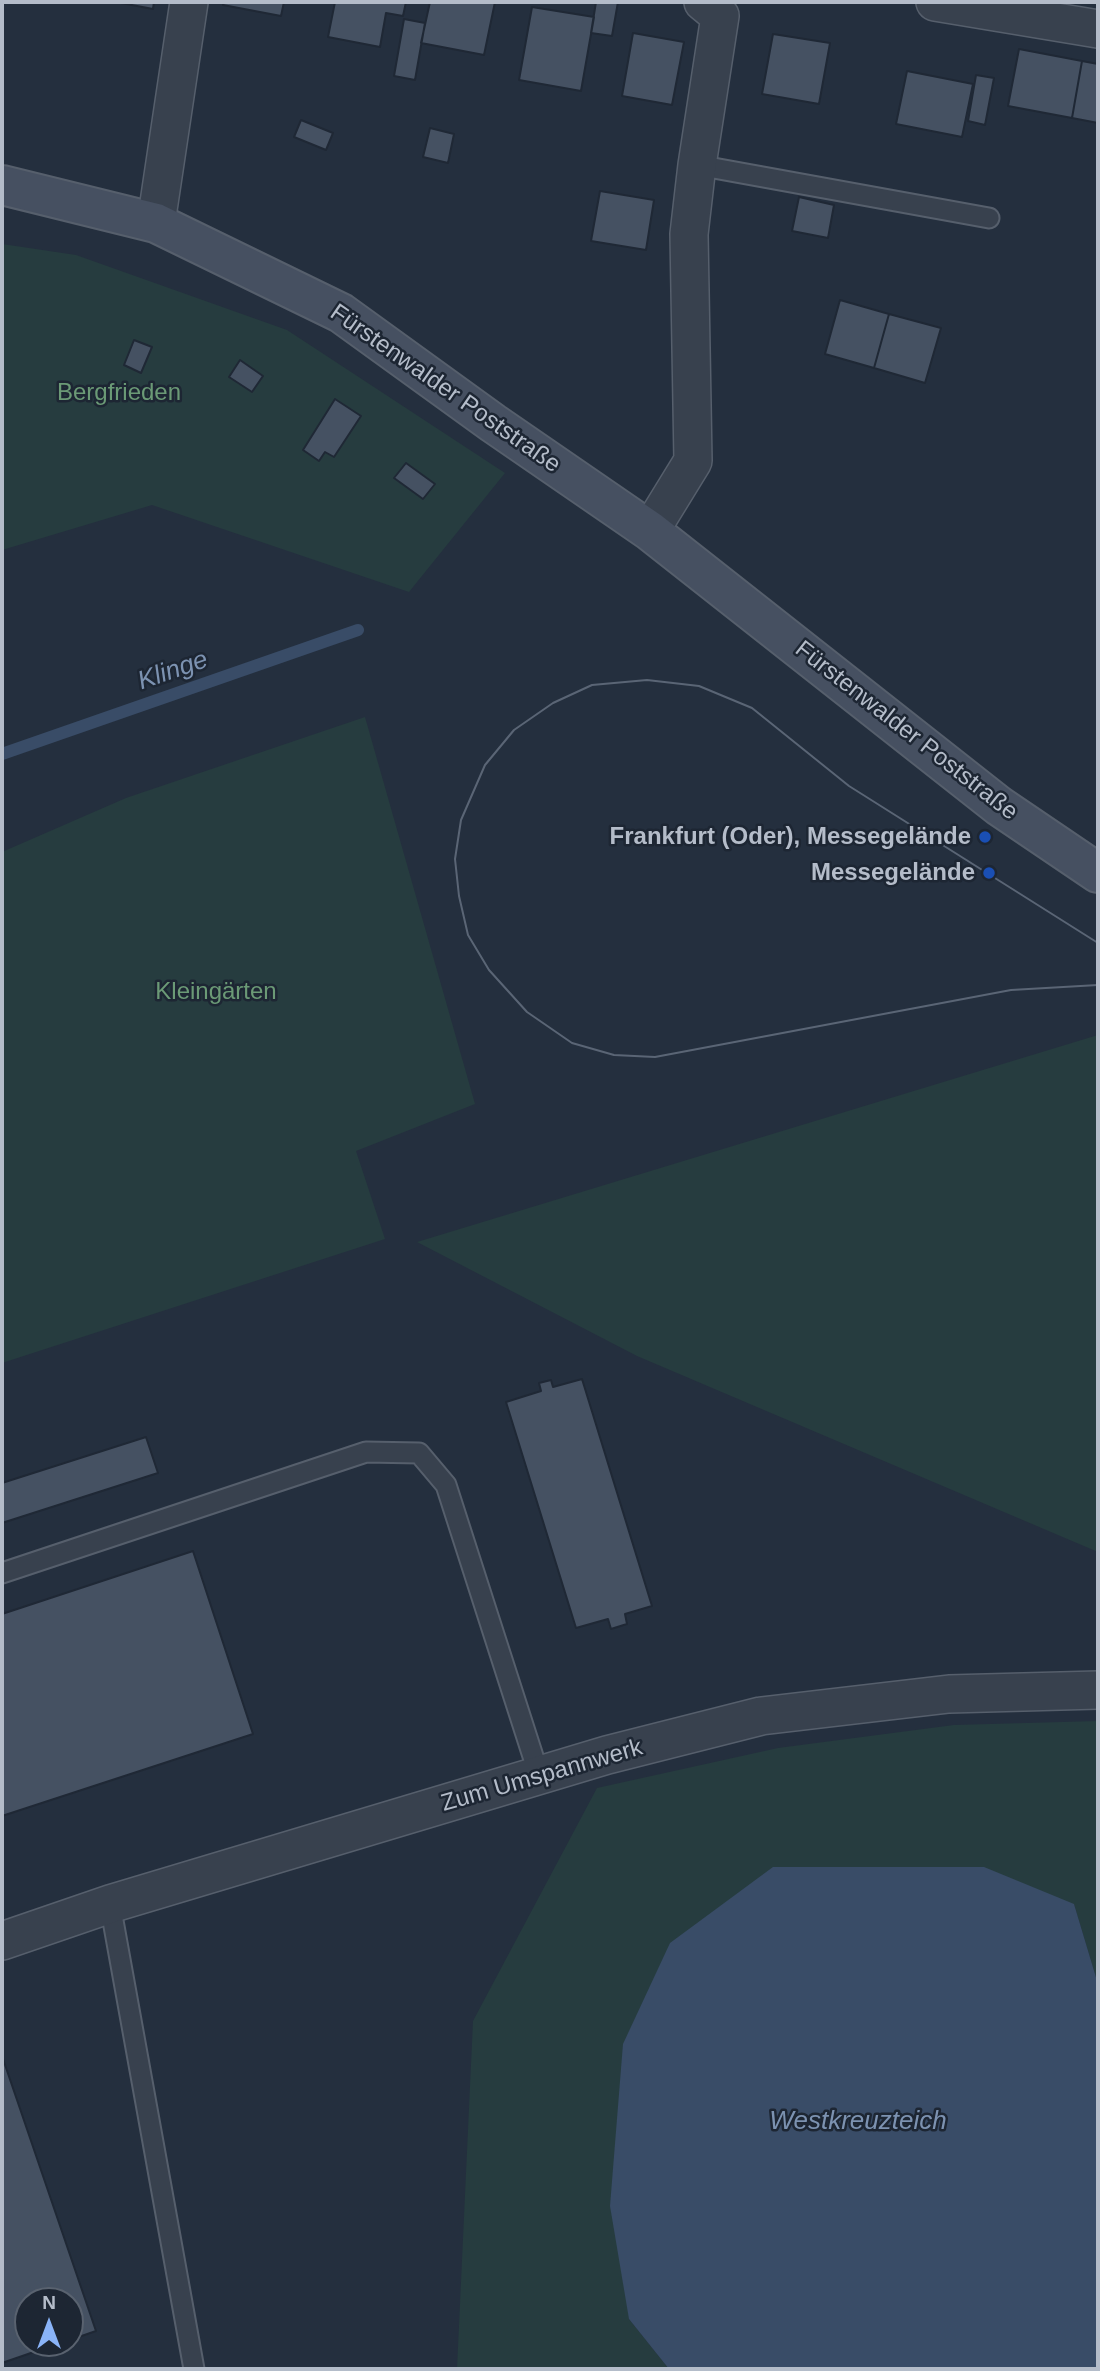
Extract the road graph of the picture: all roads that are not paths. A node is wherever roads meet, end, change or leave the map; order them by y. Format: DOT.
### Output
graph roads {
  1 [pos="189,2"];
  2 [pos="703,2"];
  3 [pos="935,2"];
  4 [pos="1098,29"];
  5 [pos="696,165"];
  6 [pos="2,185"];
  7 [pos="989,218"];
  8 [pos="156,223"];
  9 [pos="650,531"];
  10 [pos="1098,873"];
  11 [pos="2,1573"];
  12 [pos="1098,1690"];
  13 [pos="539,1775"];
  14 [pos="110,1904"];
  15 [pos="2,1941"];
  16 [pos="194,2369"];
  1 -- 8 [label="street"];
  2 -- 5 [label="street"];
  3 -- 4 [label="street"];
  5 -- 7 [label="lane"];
  5 -- 9 [label="street"];
  6 -- 8 [label="street, Fürstenwalder Poststraße"];
  8 -- 9 [label="street, Fürstenwalder Poststraße"];
  9 -- 10 [label="street, Fürstenwalder Poststraße"];
  11 -- 13 [label="lane"];
  12 -- 13 [label="street, Zum Umspannwerk"];
  13 -- 14 [label="street, Zum Umspannwerk"];
  14 -- 15 [label="street, Zum Umspannwerk"];
  14 -- 16 [label="lane"];
}
